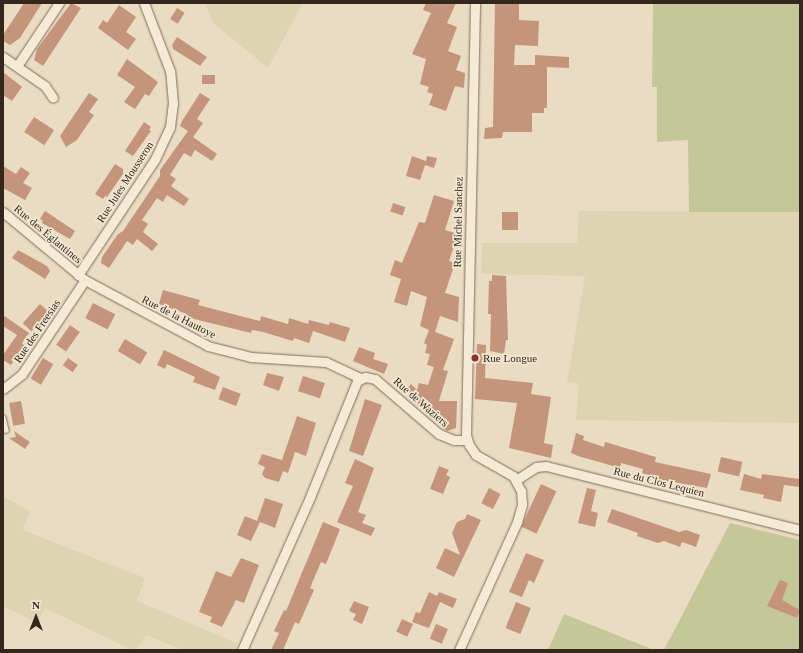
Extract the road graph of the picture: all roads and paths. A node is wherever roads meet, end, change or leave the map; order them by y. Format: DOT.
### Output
graph roads {
  1 [pos="59,3"];
  2 [pos="144,3"];
  3 [pos="475,3"];
  4 [pos="3,57"];
  5 [pos="17,66"];
  6 [pos="53,98"];
  7 [pos="3,212"];
  8 [pos="81,278"];
  9 [pos="360,378"];
  10 [pos="3,389"];
  11 [pos="3,417"];
  12 [pos="3,430"];
  13 [pos="467,440"];
  14 [pos="516,480"];
  15 [pos="800,530"];
  16 [pos="242,650"];
  17 [pos="460,650"];
  1 -- 5 [label="street"];
  2 -- 8 [label="street, Rue Jules Mousseron"];
  3 -- 13 [label="street, Rue Michel Sanchez"];
  4 -- 5 [label="street"];
  5 -- 6 [label="street"];
  7 -- 8 [label="street, Rue des Églantines"];
  8 -- 9 [label="street, Rue de la Hautoye"];
  8 -- 10 [label="street, Rue des Freesias"];
  9 -- 13 [label="street, Rue de Waziers"];
  9 -- 16 [label="street"];
  11 -- 12 [label="lane"];
  13 -- 14 [label="street"];
  14 -- 15 [label="street, Rue du Clos Lequien"];
  14 -- 17 [label="street"];
}
